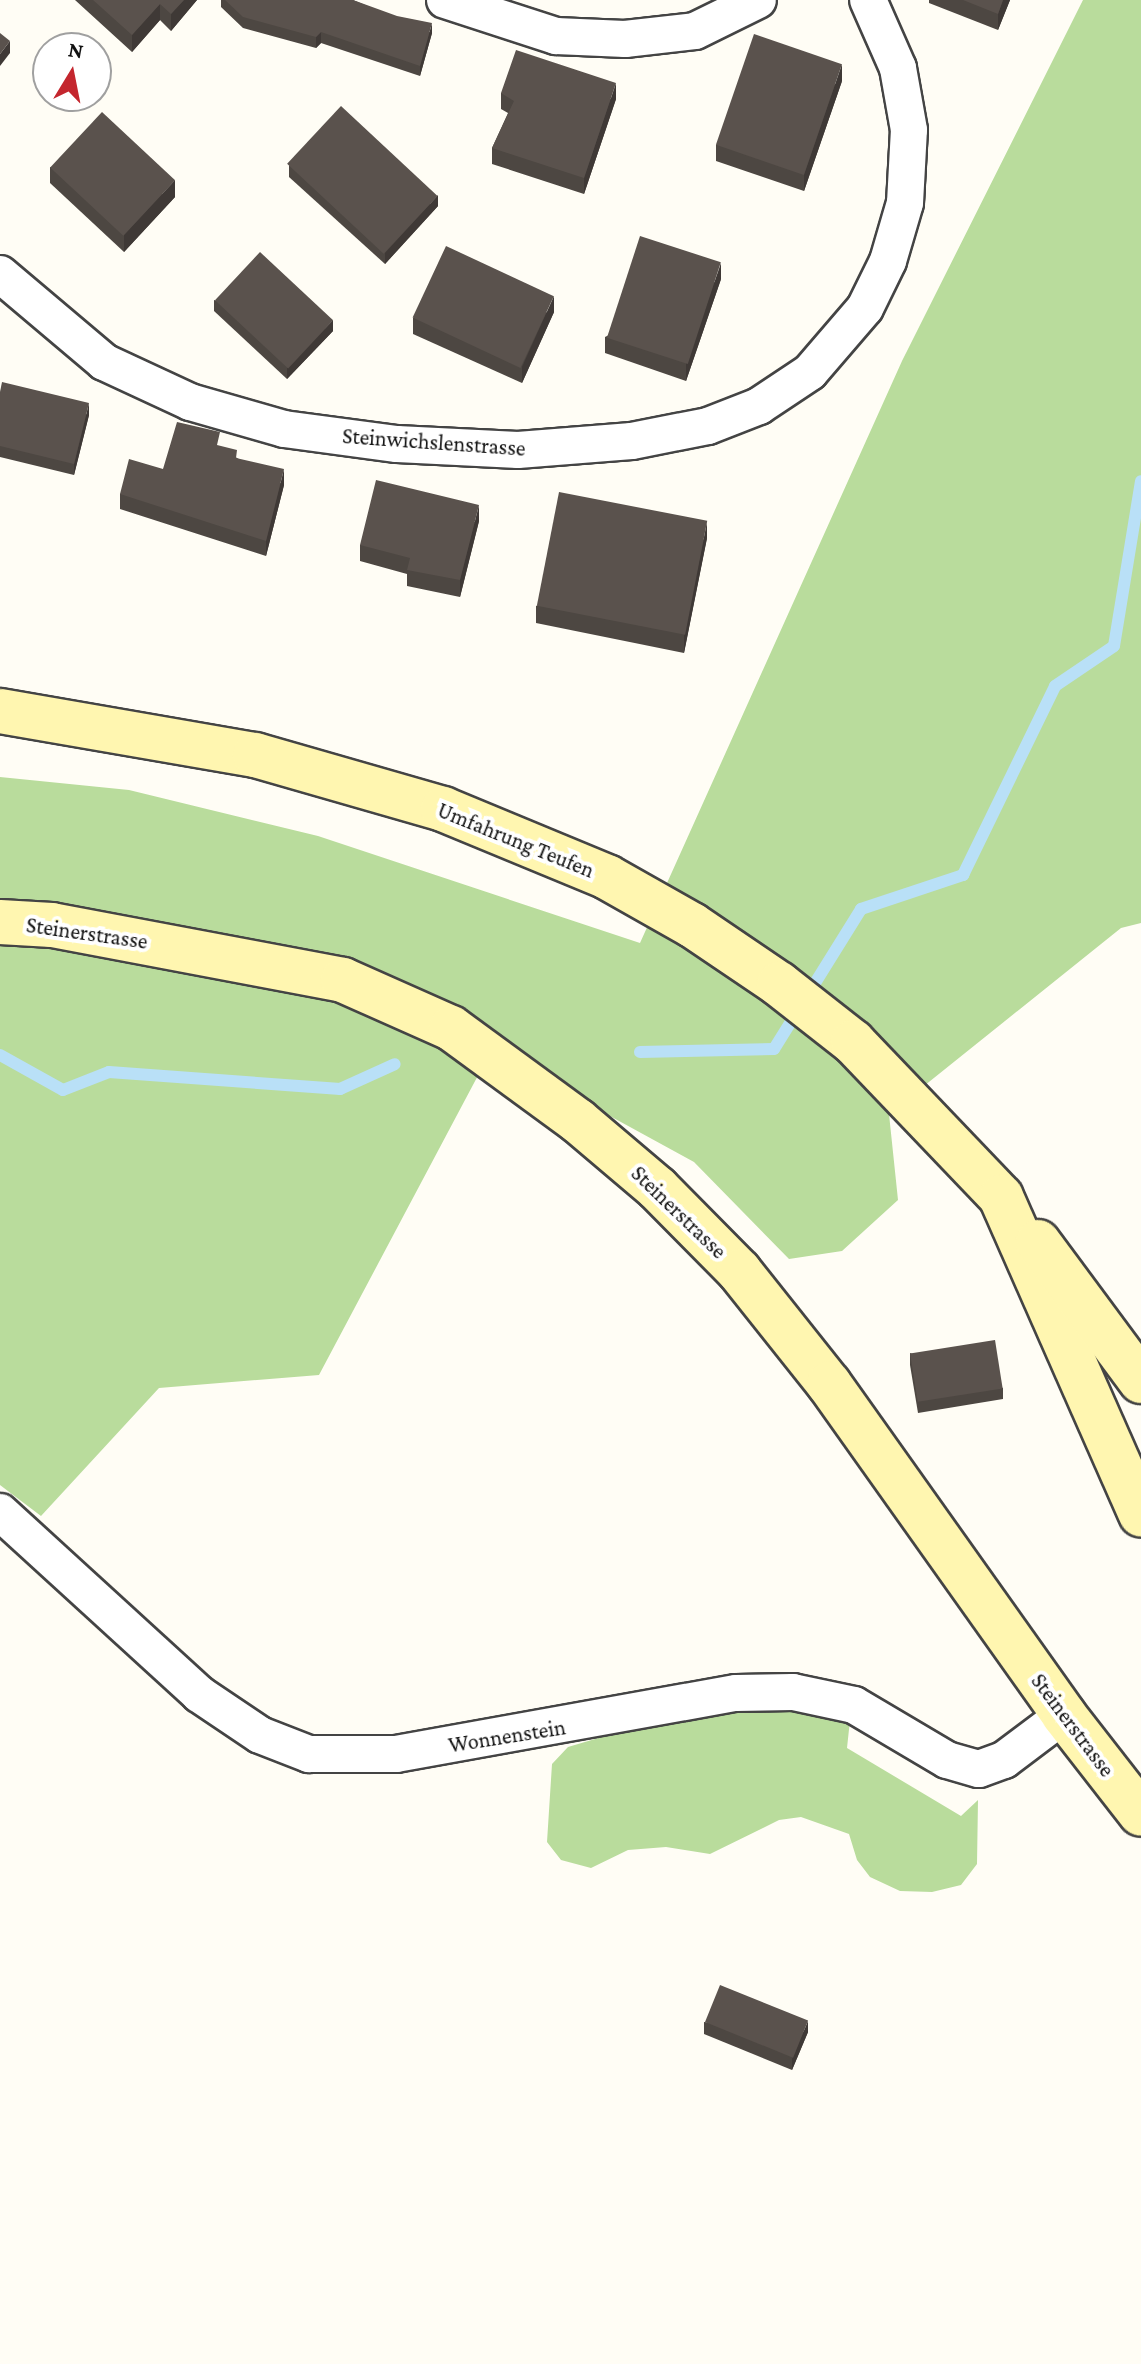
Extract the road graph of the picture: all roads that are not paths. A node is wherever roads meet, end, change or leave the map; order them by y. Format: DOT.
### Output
graph roads {
  1 [pos="445,0"];
  2 [pos="758,0"];
  3 [pos="868,0"];
  4 [pos="4,284"];
  5 [pos="0,711"];
  6 [pos="0,922"];
  7 [pos="1001,1197"];
  8 [pos="1141,1381"];
  9 [pos="0,1512"];
  10 [pos="1141,1514"];
  11 [pos="1064,1715"];
  12 [pos="1141,1814"];
  1 -- 2 [label="street"];
  3 -- 4 [label="street, Steinwichslenstrasse"];
  5 -- 7 [label="main road, Umfahrung Teufen"];
  6 -- 11 [label="main road, Steinerstrasse"];
  7 -- 8 [label="main road"];
  7 -- 10 [label="main road"];
  9 -- 11 [label="street, Wonnenstein"];
  11 -- 12 [label="main road, Steinerstrasse"];
}
